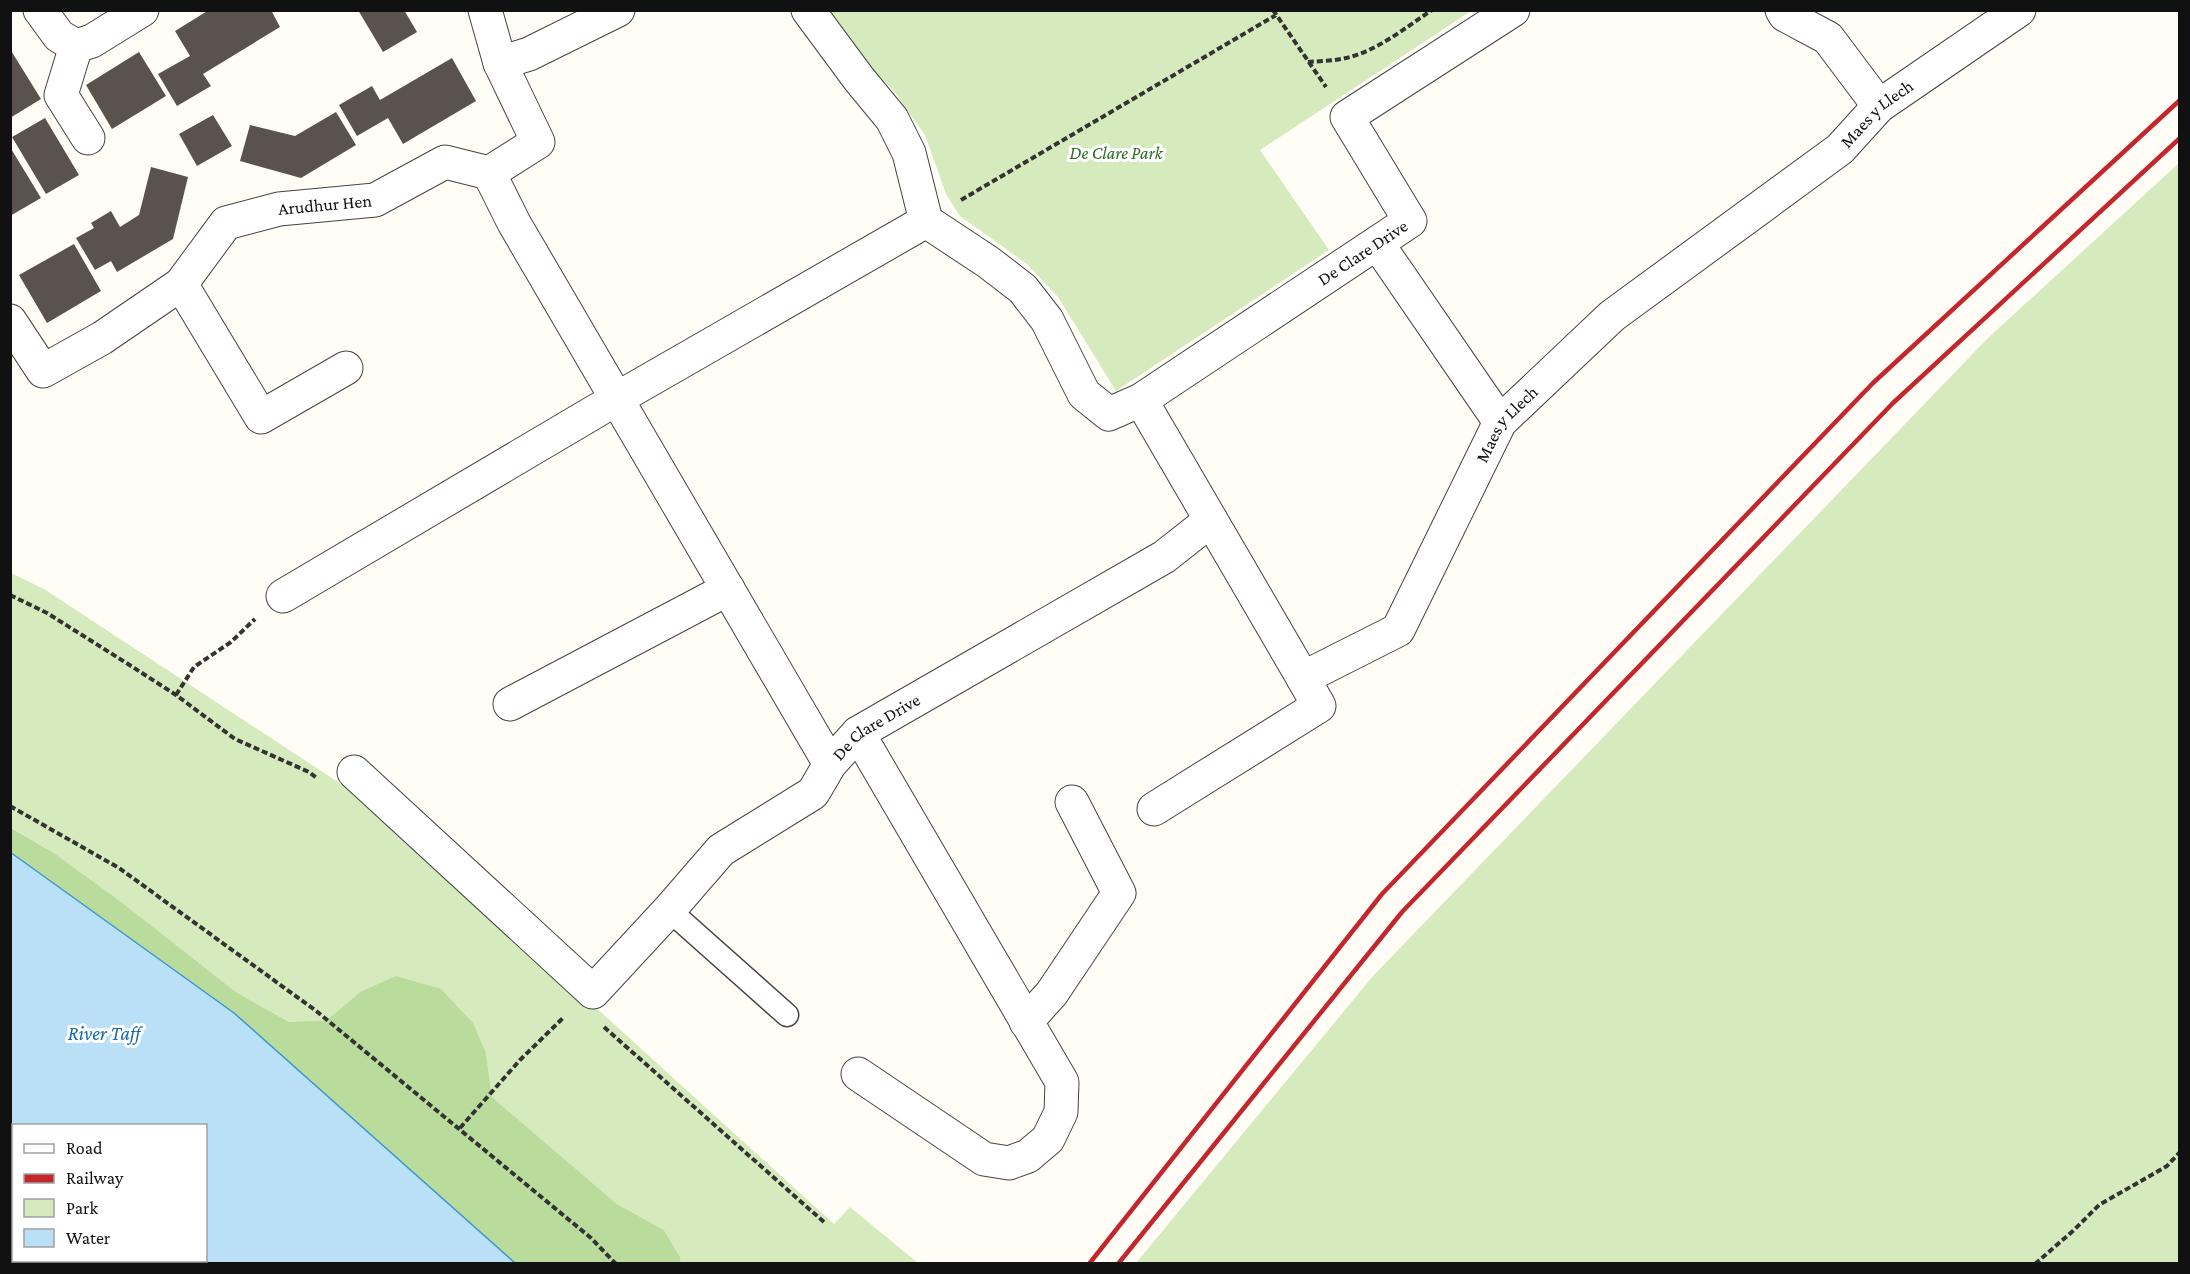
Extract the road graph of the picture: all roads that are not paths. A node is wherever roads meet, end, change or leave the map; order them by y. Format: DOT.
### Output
graph roads {
  1 [pos="40,10"];
  2 [pos="142,10"];
  3 [pos="485,10"];
  4 [pos="618,10"];
  5 [pos="808,10"];
  6 [pos="1513,10"];
  7 [pos="1782,10"];
  8 [pos="2019,10"];
  9 [pos="76,46"];
  10 [pos="500,63"];
  11 [pos="1879,106"];
  12 [pos="88,138"];
  13 [pos="489,172"];
  14 [pos="926,221"];
  15 [pos="1377,243"];
  16 [pos="181,284"];
  17 [pos="10,321"];
  18 [pos="346,368"];
  19 [pos="618,398"];
  20 [pos="1141,400"];
  21 [pos="1500,422"];
  22 [pos="1211,520"];
  23 [pos="728,589"];
  24 [pos="283,596"];
  25 [pos="1304,678"];
  26 [pos="510,704"];
  27 [pos="858,733"];
  28 [pos="830,764"];
  29 [pos="354,772"];
  30 [pos="1072,802"];
  31 [pos="1154,809"];
  32 [pos="669,910"];
  33 [pos="787,1015"];
  34 [pos="1026,1022"];
  35 [pos="858,1074"];
  1 -- 9 [label="street"];
  2 -- 9 [label="street"];
  3 -- 10 [label="street"];
  4 -- 10 [label="street"];
  5 -- 14 [label="street"];
  6 -- 15 [label="street, De Clare Drive"];
  7 -- 11 [label="street"];
  8 -- 11 [label="street, Maes y Llech"];
  9 -- 12 [label="street"];
  10 -- 13 [label="street"];
  11 -- 21 [label="street, Maes y Llech"];
  13 -- 16 [label="street, Arudhur Hen"];
  13 -- 19 [label="street"];
  14 -- 19 [label="street"];
  14 -- 20 [label="street, De Clare Drive"];
  15 -- 20 [label="street, De Clare Drive"];
  15 -- 21 [label="street"];
  16 -- 17 [label="street, Arudhur Hen"];
  16 -- 18 [label="street"];
  19 -- 23 [label="street"];
  19 -- 24 [label="street"];
  20 -- 22 [label="street"];
  21 -- 25 [label="street, Maes y Llech"];
  22 -- 25 [label="street"];
  22 -- 27 [label="street, De Clare Drive"];
  23 -- 26 [label="street"];
  23 -- 28 [label="street"];
  25 -- 31 [label="street"];
  27 -- 28 [label="street, De Clare Drive"];
  27 -- 34 [label="street"];
  28 -- 32 [label="street, De Clare Drive"];
  29 -- 32 [label="street, De Clare Drive"];
  30 -- 34 [label="street"];
  32 -- 33 [label="lane"];
  34 -- 35 [label="street"];
}
